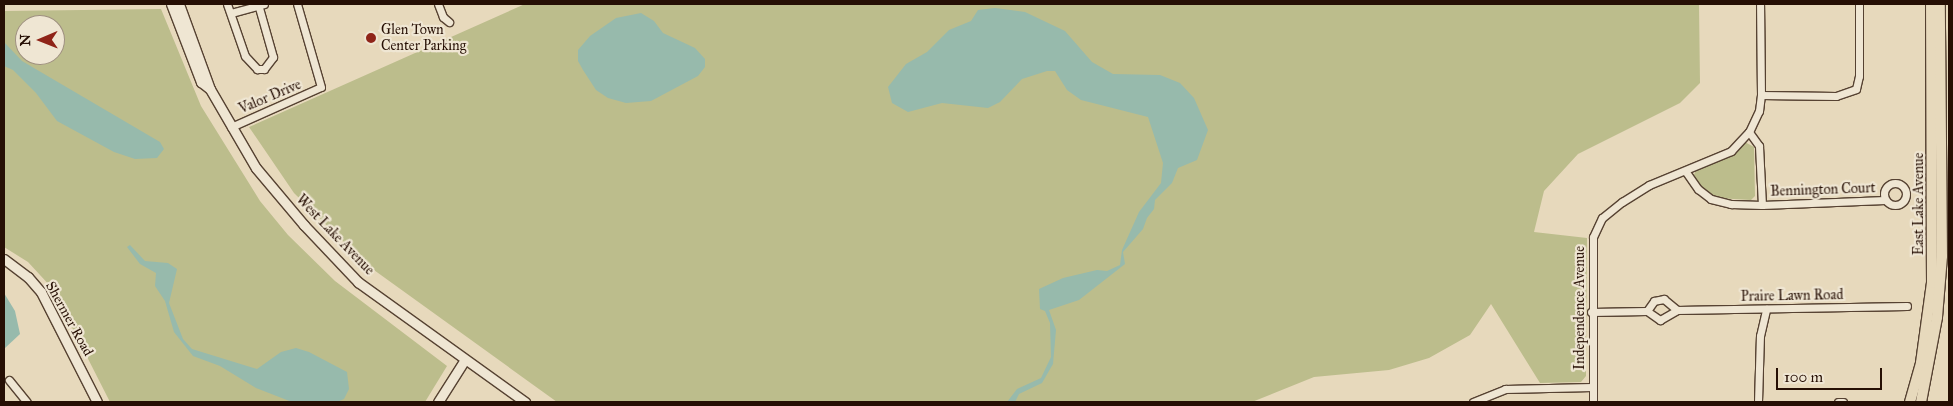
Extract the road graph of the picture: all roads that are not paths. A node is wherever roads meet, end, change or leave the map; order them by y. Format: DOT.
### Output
graph roads {
  1 [pos="171,4"];
  2 [pos="179,4"];
  3 [pos="227,4"];
  4 [pos="260,4"];
  5 [pos="297,4"];
  6 [pos="438,4"];
  7 [pos="1760,4"];
  8 [pos="1859,4"];
  9 [pos="1931,4"];
  10 [pos="1940,4"];
  11 [pos="230,13"];
  12 [pos="449,22"];
  13 [pos="210,89"];
  14 [pos="1761,95"];
  15 [pos="231,127"];
  16 [pos="1749,132"];
  17 [pos="1686,172"];
  18 [pos="1885,200"];
  19 [pos="1762,205"];
  20 [pos="4,259"];
  21 [pos="1907,306"];
  22 [pos="1766,309"];
  23 [pos="1677,310"];
  24 [pos="1647,311"];
  25 [pos="1591,312"];
  26 [pos="464,361"];
  27 [pos="9,380"];
  28 [pos="1592,387"];
  29 [pos="27,402"];
  30 [pos="97,402"];
  31 [pos="438,402"];
  32 [pos="525,402"];
  33 [pos="1473,402"];
  34 [pos="1592,402"];
  35 [pos="1758,402"];
  36 [pos="1838,402"];
  37 [pos="1843,402"];
  38 [pos="1910,402"];
  39 [pos="1921,402"];
  1 -- 13 [label="street, West Lake Avenue"];
  2 -- 13 [label="street, West Lake Avenue"];
  3 -- 11 [label="street"];
  4 -- 11 [label="street"];
  4 -- 11 [label="street"];
  5 -- 15 [label="street, Valor Drive"];
  6 -- 12 [label="street"];
  7 -- 14 [label="street, Independence Avenue"];
  8 -- 14 [label="street"];
  9 -- 38 [label="main road, East Lake Avenue"];
  10 -- 39 [label="main road, East Lake Avenue"];
  13 -- 15 [label="street, West Lake Avenue"];
  14 -- 16 [label="street, Independence Avenue"];
  15 -- 26 [label="street, West Lake Avenue"];
  16 -- 17 [label="street, Independence Avenue"];
  16 -- 19 [label="street, Bennington Court"];
  17 -- 19 [label="street, Bennington Court"];
  17 -- 25 [label="street, Independence Avenue"];
  18 -- 19 [label="street, Bennington Court"];
  20 -- 30 [label="street, Shermer Road"];
  21 -- 22 [label="street, Praire Lawn Road"];
  22 -- 23 [label="street, Praire Lawn Road"];
  22 -- 35 [label="street"];
  23 -- 24 [label="street"];
  23 -- 24 [label="street"];
  24 -- 25 [label="street"];
  25 -- 28 [label="street, Independence Avenue"];
  26 -- 31 [label="street"];
  26 -- 32 [label="street, West Lake Avenue"];
  27 -- 29 [label="street"];
  28 -- 33 [label="street"];
  28 -- 34 [label="street, Independence Avenue"];
  36 -- 37 [label="street"];
}
